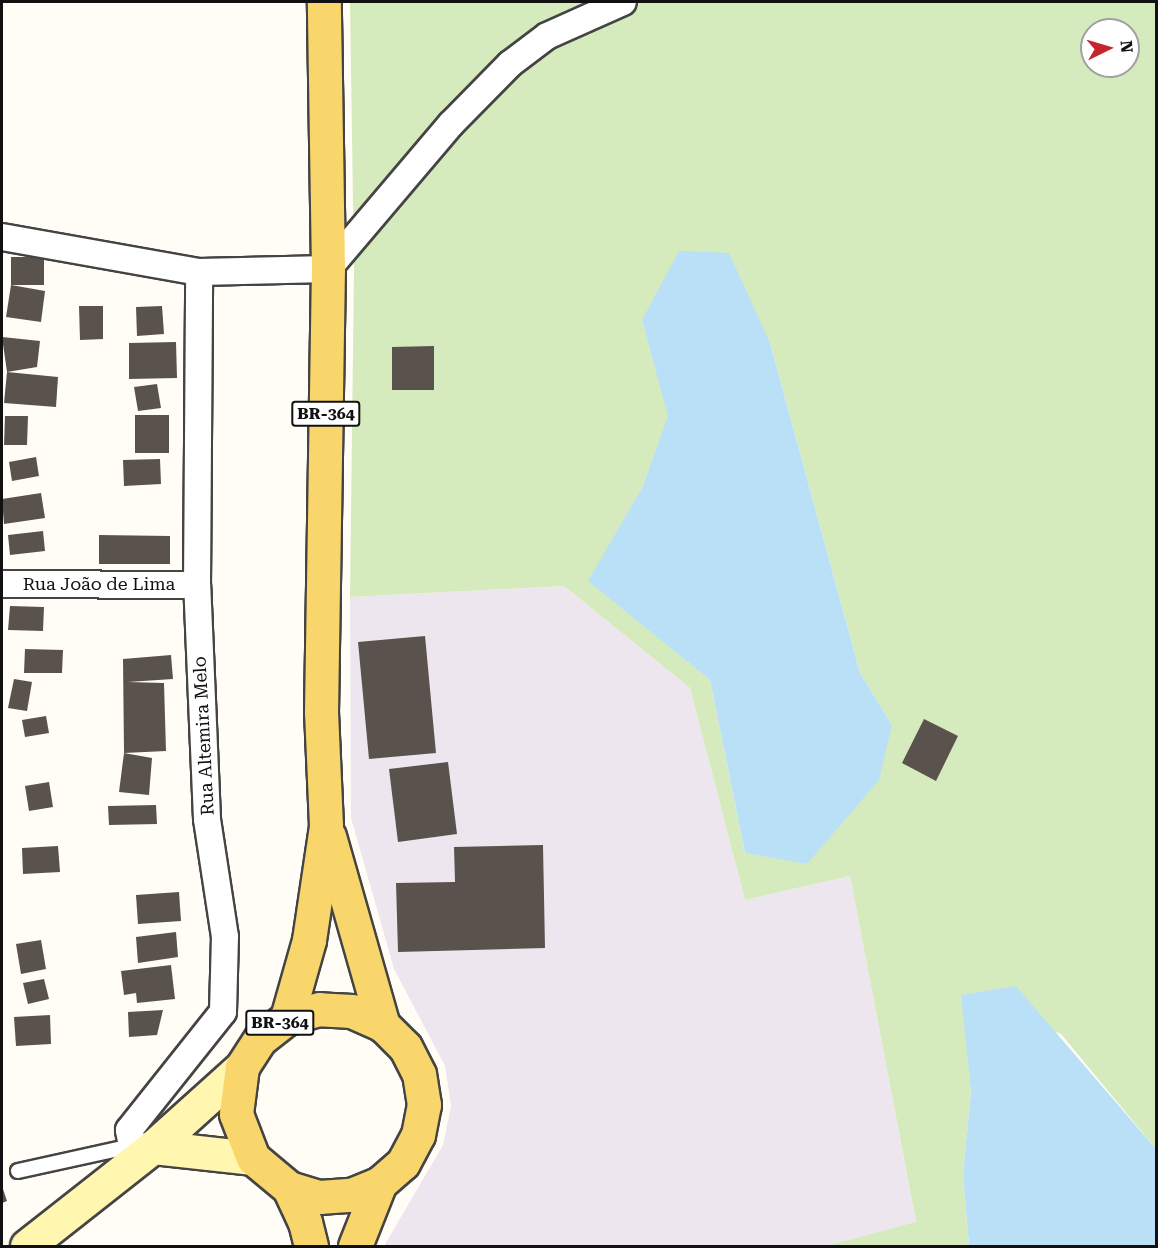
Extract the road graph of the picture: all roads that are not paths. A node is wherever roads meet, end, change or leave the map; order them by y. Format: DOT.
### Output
graph roads {
  1 [pos="324,2"];
  2 [pos="623,2"];
  3 [pos="2,237"];
  4 [pos="328,270"];
  5 [pos="199,272"];
  6 [pos="2,584"];
  7 [pos="197,585"];
  8 [pos="326,826"];
  9 [pos="287,1018"];
  10 [pos="383,1025"];
  11 [pos="242,1067"];
  12 [pos="143,1146"];
  13 [pos="253,1158"];
  14 [pos="18,1171"];
  15 [pos="380,1183"];
  16 [pos="288,1188"];
  17 [pos="27,1246"];
  18 [pos="311,1246"];
  19 [pos="355,1246"];
  1 -- 4 [label="main road, BR-364"];
  2 -- 4 [label="street"];
  3 -- 5 [label="street"];
  4 -- 5 [label="street"];
  4 -- 8 [label="main road, BR-364"];
  5 -- 7 [label="street, Rua Altemira Melo"];
  6 -- 7 [label="street, Rua João de Lima"];
  7 -- 12 [label="street, Rua Altemira Melo"];
  8 -- 9 [label="main road, BR-364"];
  8 -- 10 [label="main road, BR-364"];
  9 -- 10 [label="main road, BR-364"];
  9 -- 11 [label="main road, BR-364"];
  10 -- 15 [label="main road, BR-364"];
  11 -- 12 [label="main road"];
  11 -- 13 [label="main road, BR-364"];
  12 -- 13 [label="main road"];
  12 -- 14 [label="lane"];
  12 -- 17 [label="main road"];
  13 -- 16 [label="main road, BR-364"];
  15 -- 16 [label="main road, BR-364"];
  15 -- 19 [label="main road, BR-364"];
  16 -- 18 [label="main road, BR-364"];
}
